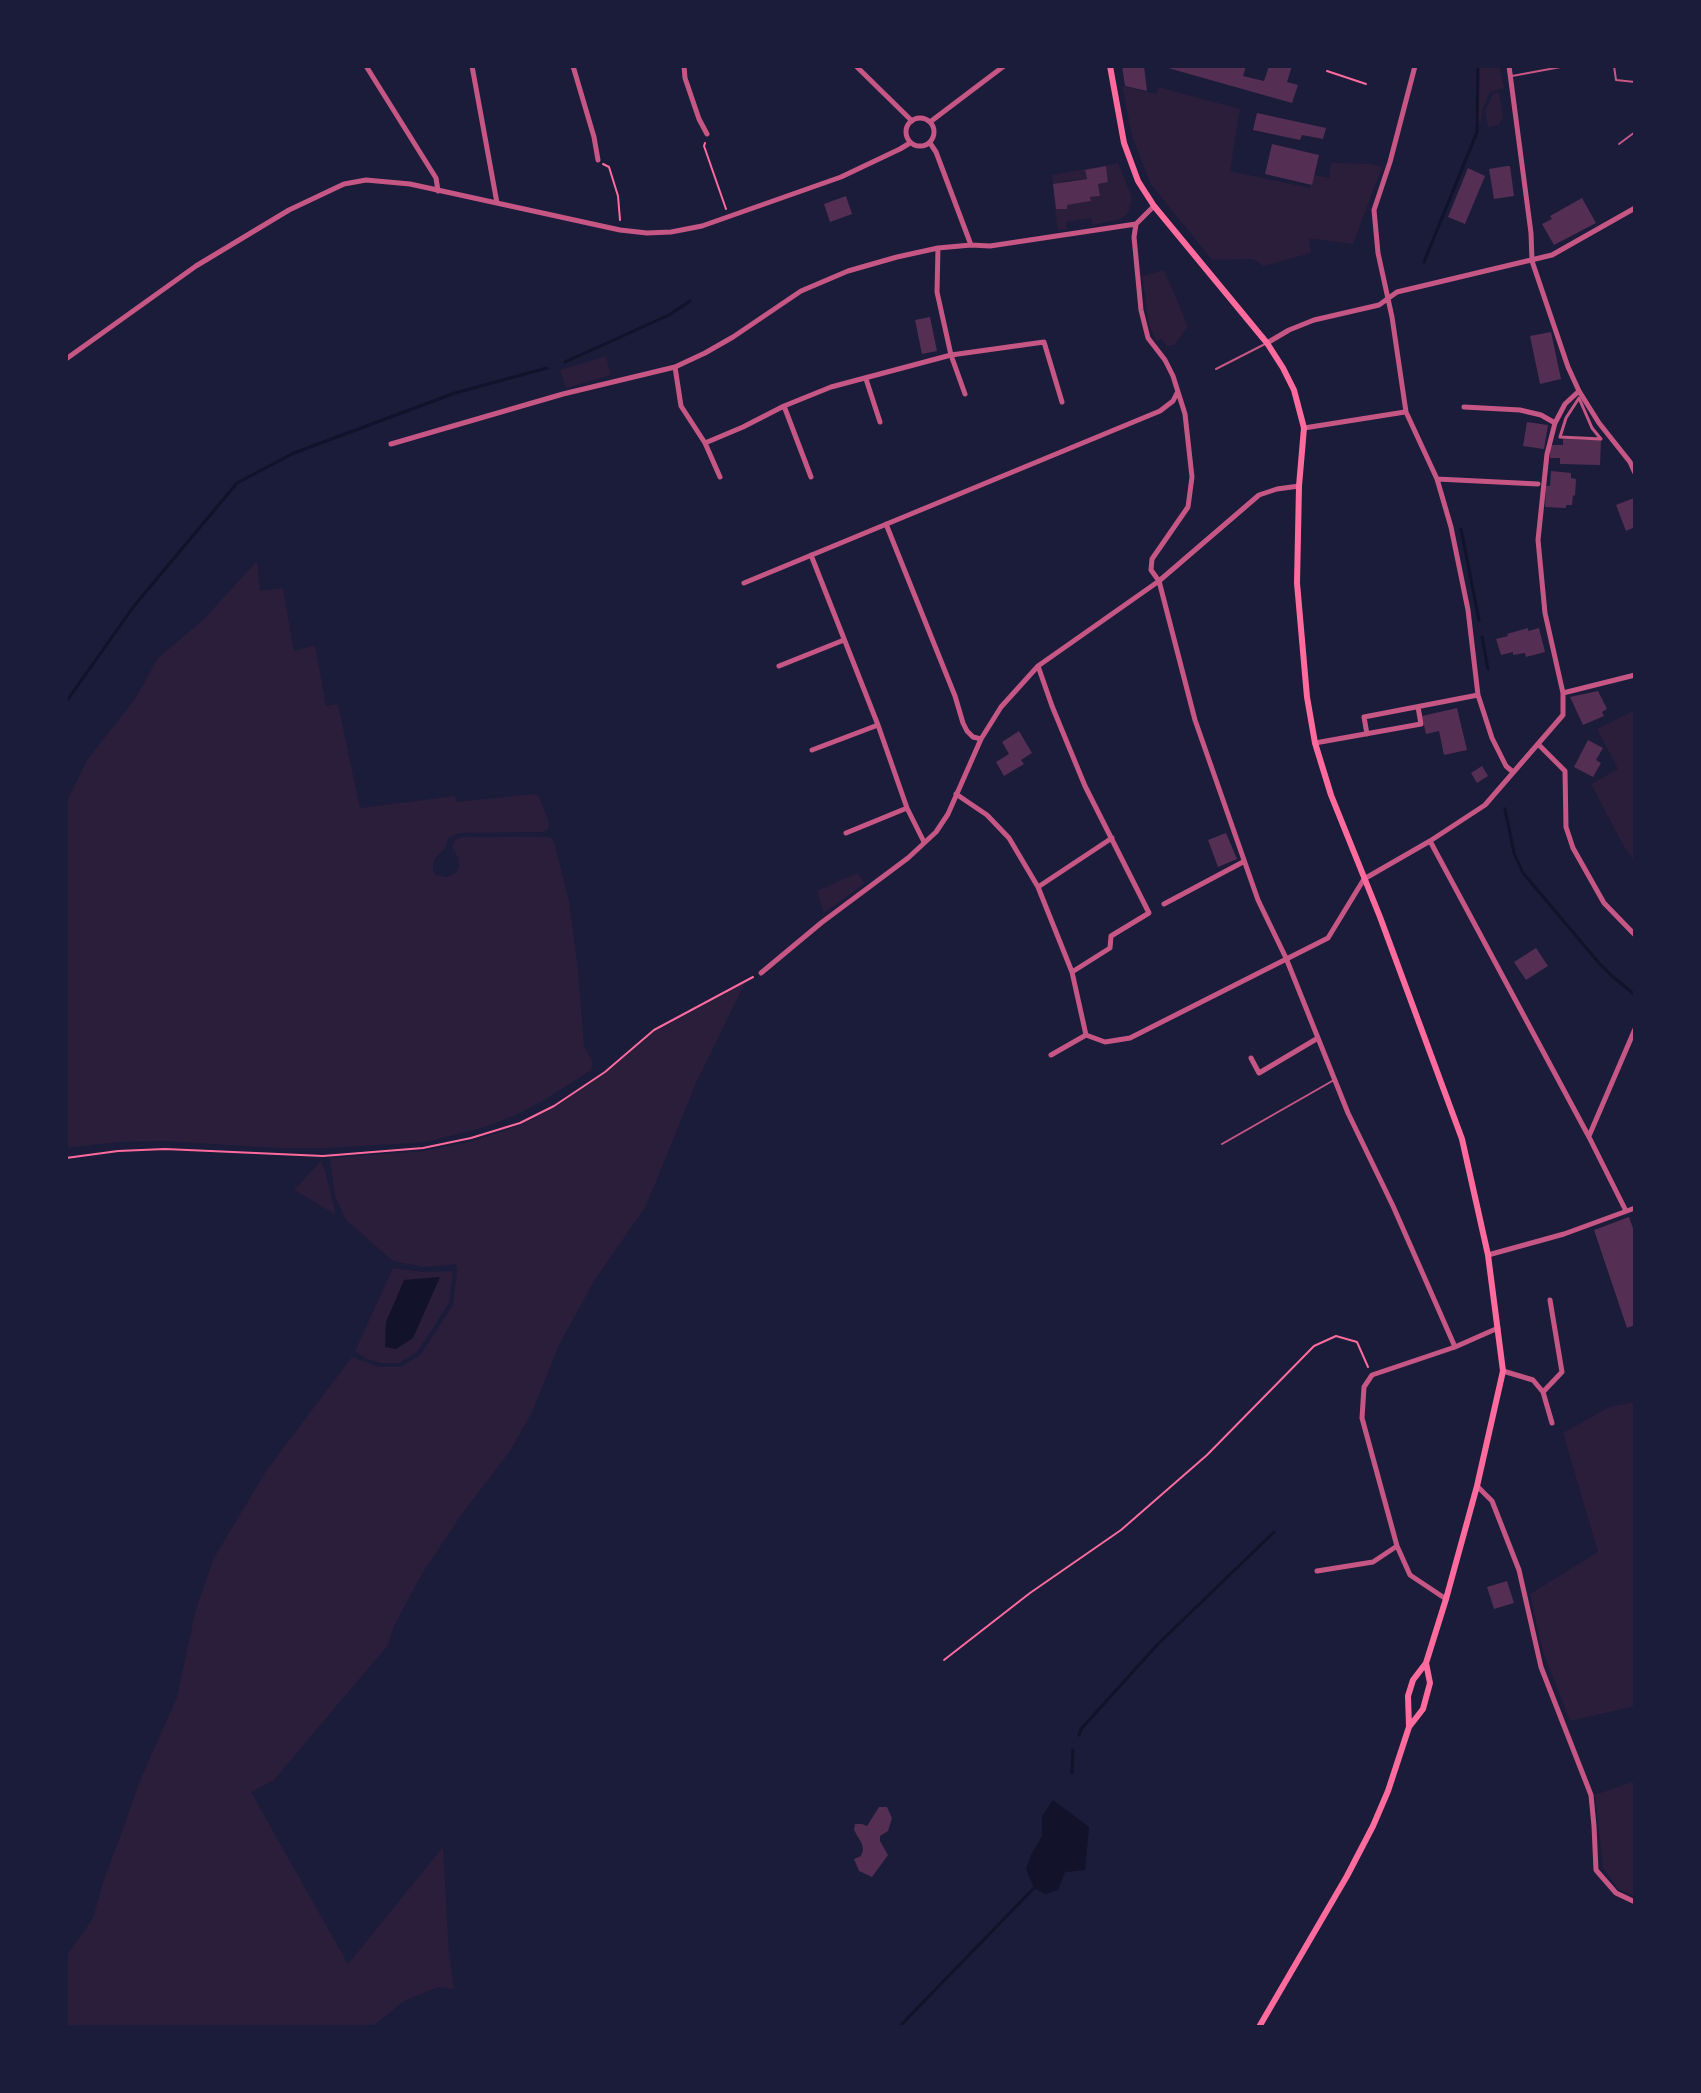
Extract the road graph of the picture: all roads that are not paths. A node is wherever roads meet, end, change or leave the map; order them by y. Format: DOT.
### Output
graph roads {
  1 [pos="472,66"];
  2 [pos="573,66"];
  3 [pos="684,66"];
  4 [pos="856,66"];
  5 [pos="1004,66"];
  6 [pos="1110,66"];
  7 [pos="1415,66"];
  8 [pos="1509,66"];
  9 [pos="1566,66"];
  10 [pos="1614,66"];
  11 [pos="370,67"];
  12 [pos="1510,76"];
  13 [pos="1635,82"];
  14 [pos="912,121"];
  15 [pos="930,122"];
  16 [pos="1635,132"];
  17 [pos="707,134"];
  18 [pos="910,143"];
  19 [pos="930,143"];
  20 [pos="1619,144"];
  21 [pos="598,160"];
  22 [pos="438,191"];
  23 [pos="497,203"];
  24 [pos="1154,206"];
  25 [pos="1635,208"];
  26 [pos="1136,224"];
  27 [pos="971,245"];
  28 [pos="938,248"];
  29 [pos="1532,261"];
  30 [pos="1389,298"];
  31 [pos="1267,343"];
  32 [pos="951,355"];
  33 [pos="66,359"];
  34 [pos="675,367"];
  35 [pos="1216,369"];
  36 [pos="866,379"];
  37 [pos="1579,391"];
  38 [pos="1178,393"];
  39 [pos="965,394"];
  40 [pos="1062,402"];
  41 [pos="784,406"];
  42 [pos="1464,407"];
  43 [pos="1406,412"];
  44 [pos="880,422"];
  45 [pos="1555,423"];
  46 [pos="1304,428"];
  47 [pos="1601,439"];
  48 [pos="705,443"];
  49 [pos="391,444"];
  50 [pos="1632,460"];
  51 [pos="1635,473"];
  52 [pos="720,477"];
  53 [pos="811,477"];
  54 [pos="1437,479"];
  55 [pos="1541,484"];
  56 [pos="1299,486"];
  57 [pos="886,524"];
  58 [pos="811,555"];
  59 [pos="1159,581"];
  60 [pos="744,583"];
  61 [pos="844,640"];
  62 [pos="779,666"];
  63 [pos="1038,666"];
  64 [pos="1635,675"];
  65 [pos="1563,693"];
  66 [pos="1478,695"];
  67 [pos="1418,707"];
  68 [pos="878,725"];
  69 [pos="1367,734"];
  70 [pos="981,739"];
  71 [pos="1315,743"];
  72 [pos="1539,745"];
  73 [pos="812,750"];
  74 [pos="1513,772"];
  75 [pos="956,794"];
  76 [pos="907,808"];
  77 [pos="846,833"];
  78 [pos="1112,838"];
  79 [pos="1430,841"];
  80 [pos="924,842"];
  81 [pos="1243,862"];
  82 [pos="1364,879"];
  83 [pos="1038,887"];
  84 [pos="1164,904"];
  85 [pos="1635,935"];
  86 [pos="1286,958"];
  87 [pos="1072,972"];
  88 [pos="761,973"];
  89 [pos="1635,1029"];
  90 [pos="1086,1035"];
  91 [pos="1318,1038"];
  92 [pos="1051,1055"];
  93 [pos="1251,1058"];
  94 [pos="1335,1080"];
  95 [pos="1589,1137"];
  96 [pos="1222,1144"];
  97 [pos="1635,1208"];
  98 [pos="1626,1211"];
  99 [pos="1488,1255"];
  100 [pos="1550,1300"];
  101 [pos="1499,1328"];
  102 [pos="1455,1347"];
  103 [pos="1503,1371"];
  104 [pos="1543,1392"];
  105 [pos="1552,1423"];
  106 [pos="1477,1486"];
  107 [pos="1397,1546"];
  108 [pos="1317,1571"];
  109 [pos="1446,1599"];
  110 [pos="1426,1663"];
  111 [pos="1408,1730"];
  112 [pos="1635,1902"];
  113 [pos="1259,2027"];
  1 -- 23 [label="street"];
  2 -- 21 [label="street"];
  3 -- 17 [label="street"];
  4 -- 14 [label="street"];
  5 -- 15 [label="street"];
  6 -- 24 [label="main road"];
  7 -- 30 [label="street"];
  8 -- 12 [label="street"];
  9 -- 12 [label="lane"];
  10 -- 13 [label="lane"];
  11 -- 22 [label="street"];
  12 -- 29 [label="street"];
  14 -- 15 [label="street"];
  14 -- 18 [label="street"];
  15 -- 19 [label="street"];
  16 -- 20 [label="lane"];
  18 -- 19 [label="street"];
  18 -- 23 [label="street"];
  19 -- 27 [label="street"];
  22 -- 23 [label="street"];
  22 -- 33 [label="street"];
  24 -- 26 [label="street"];
  24 -- 31 [label="main road"];
  25 -- 29 [label="street"];
  26 -- 27 [label="street"];
  26 -- 38 [label="street"];
  27 -- 28 [label="street"];
  28 -- 32 [label="street"];
  28 -- 34 [label="street"];
  29 -- 30 [label="street"];
  29 -- 37 [label="street"];
  30 -- 31 [label="street"];
  30 -- 43 [label="street"];
  31 -- 35 [label="lane"];
  31 -- 46 [label="main road"];
  32 -- 36 [label="street"];
  32 -- 39 [label="street"];
  32 -- 40 [label="street"];
  34 -- 48 [label="street"];
  34 -- 49 [label="street"];
  36 -- 41 [label="street"];
  36 -- 44 [label="street"];
  37 -- 45 [label="street"];
  37 -- 50 [label="street"];
  38 -- 57 [label="street"];
  38 -- 59 [label="street"];
  41 -- 48 [label="street"];
  41 -- 53 [label="street"];
  42 -- 45 [label="street"];
  43 -- 46 [label="street"];
  43 -- 54 [label="street"];
  45 -- 55 [label="street"];
  46 -- 56 [label="main road"];
  47 -- 47 [label="street"];
  48 -- 52 [label="street"];
  50 -- 51 [label="street"];
  54 -- 55 [label="street"];
  54 -- 66 [label="street"];
  55 -- 65 [label="street"];
  56 -- 59 [label="street"];
  56 -- 71 [label="main road"];
  57 -- 58 [label="street"];
  57 -- 70 [label="street"];
  58 -- 60 [label="street"];
  58 -- 61 [label="street"];
  59 -- 63 [label="street"];
  59 -- 81 [label="street"];
  61 -- 62 [label="street"];
  61 -- 68 [label="street"];
  63 -- 70 [label="street"];
  63 -- 78 [label="street"];
  64 -- 65 [label="street"];
  65 -- 72 [label="street"];
  66 -- 67 [label="street"];
  66 -- 74 [label="street"];
  67 -- 69 [label="street"];
  67 -- 69 [label="street"];
  68 -- 73 [label="street"];
  68 -- 76 [label="street"];
  69 -- 71 [label="street"];
  70 -- 75 [label="street"];
  71 -- 82 [label="main road"];
  72 -- 74 [label="street"];
  72 -- 85 [label="street"];
  74 -- 79 [label="street"];
  75 -- 80 [label="street"];
  75 -- 83 [label="street"];
  76 -- 77 [label="street"];
  76 -- 80 [label="street"];
  78 -- 83 [label="street"];
  78 -- 87 [label="street"];
  79 -- 82 [label="street"];
  79 -- 95 [label="street"];
  80 -- 88 [label="street"];
  81 -- 84 [label="street"];
  81 -- 86 [label="street"];
  82 -- 86 [label="street"];
  82 -- 99 [label="main road"];
  83 -- 87 [label="street"];
  86 -- 90 [label="street"];
  86 -- 91 [label="street"];
  87 -- 90 [label="street"];
  89 -- 95 [label="street"];
  90 -- 92 [label="street"];
  91 -- 93 [label="street"];
  91 -- 94 [label="street"];
  94 -- 96 [label="lane"];
  94 -- 102 [label="street"];
  95 -- 98 [label="street"];
  97 -- 98 [label="street"];
  98 -- 99 [label="street"];
  99 -- 101 [label="main road"];
  100 -- 104 [label="street"];
  101 -- 102 [label="street"];
  101 -- 103 [label="main road"];
  102 -- 107 [label="street"];
  103 -- 104 [label="street"];
  103 -- 106 [label="main road"];
  104 -- 105 [label="street"];
  106 -- 109 [label="main road"];
  106 -- 112 [label="street"];
  107 -- 108 [label="street"];
  107 -- 109 [label="street"];
  109 -- 110 [label="main road"];
  110 -- 111 [label="main road"];
  110 -- 111 [label="main road"];
  111 -- 113 [label="main road"];
}
